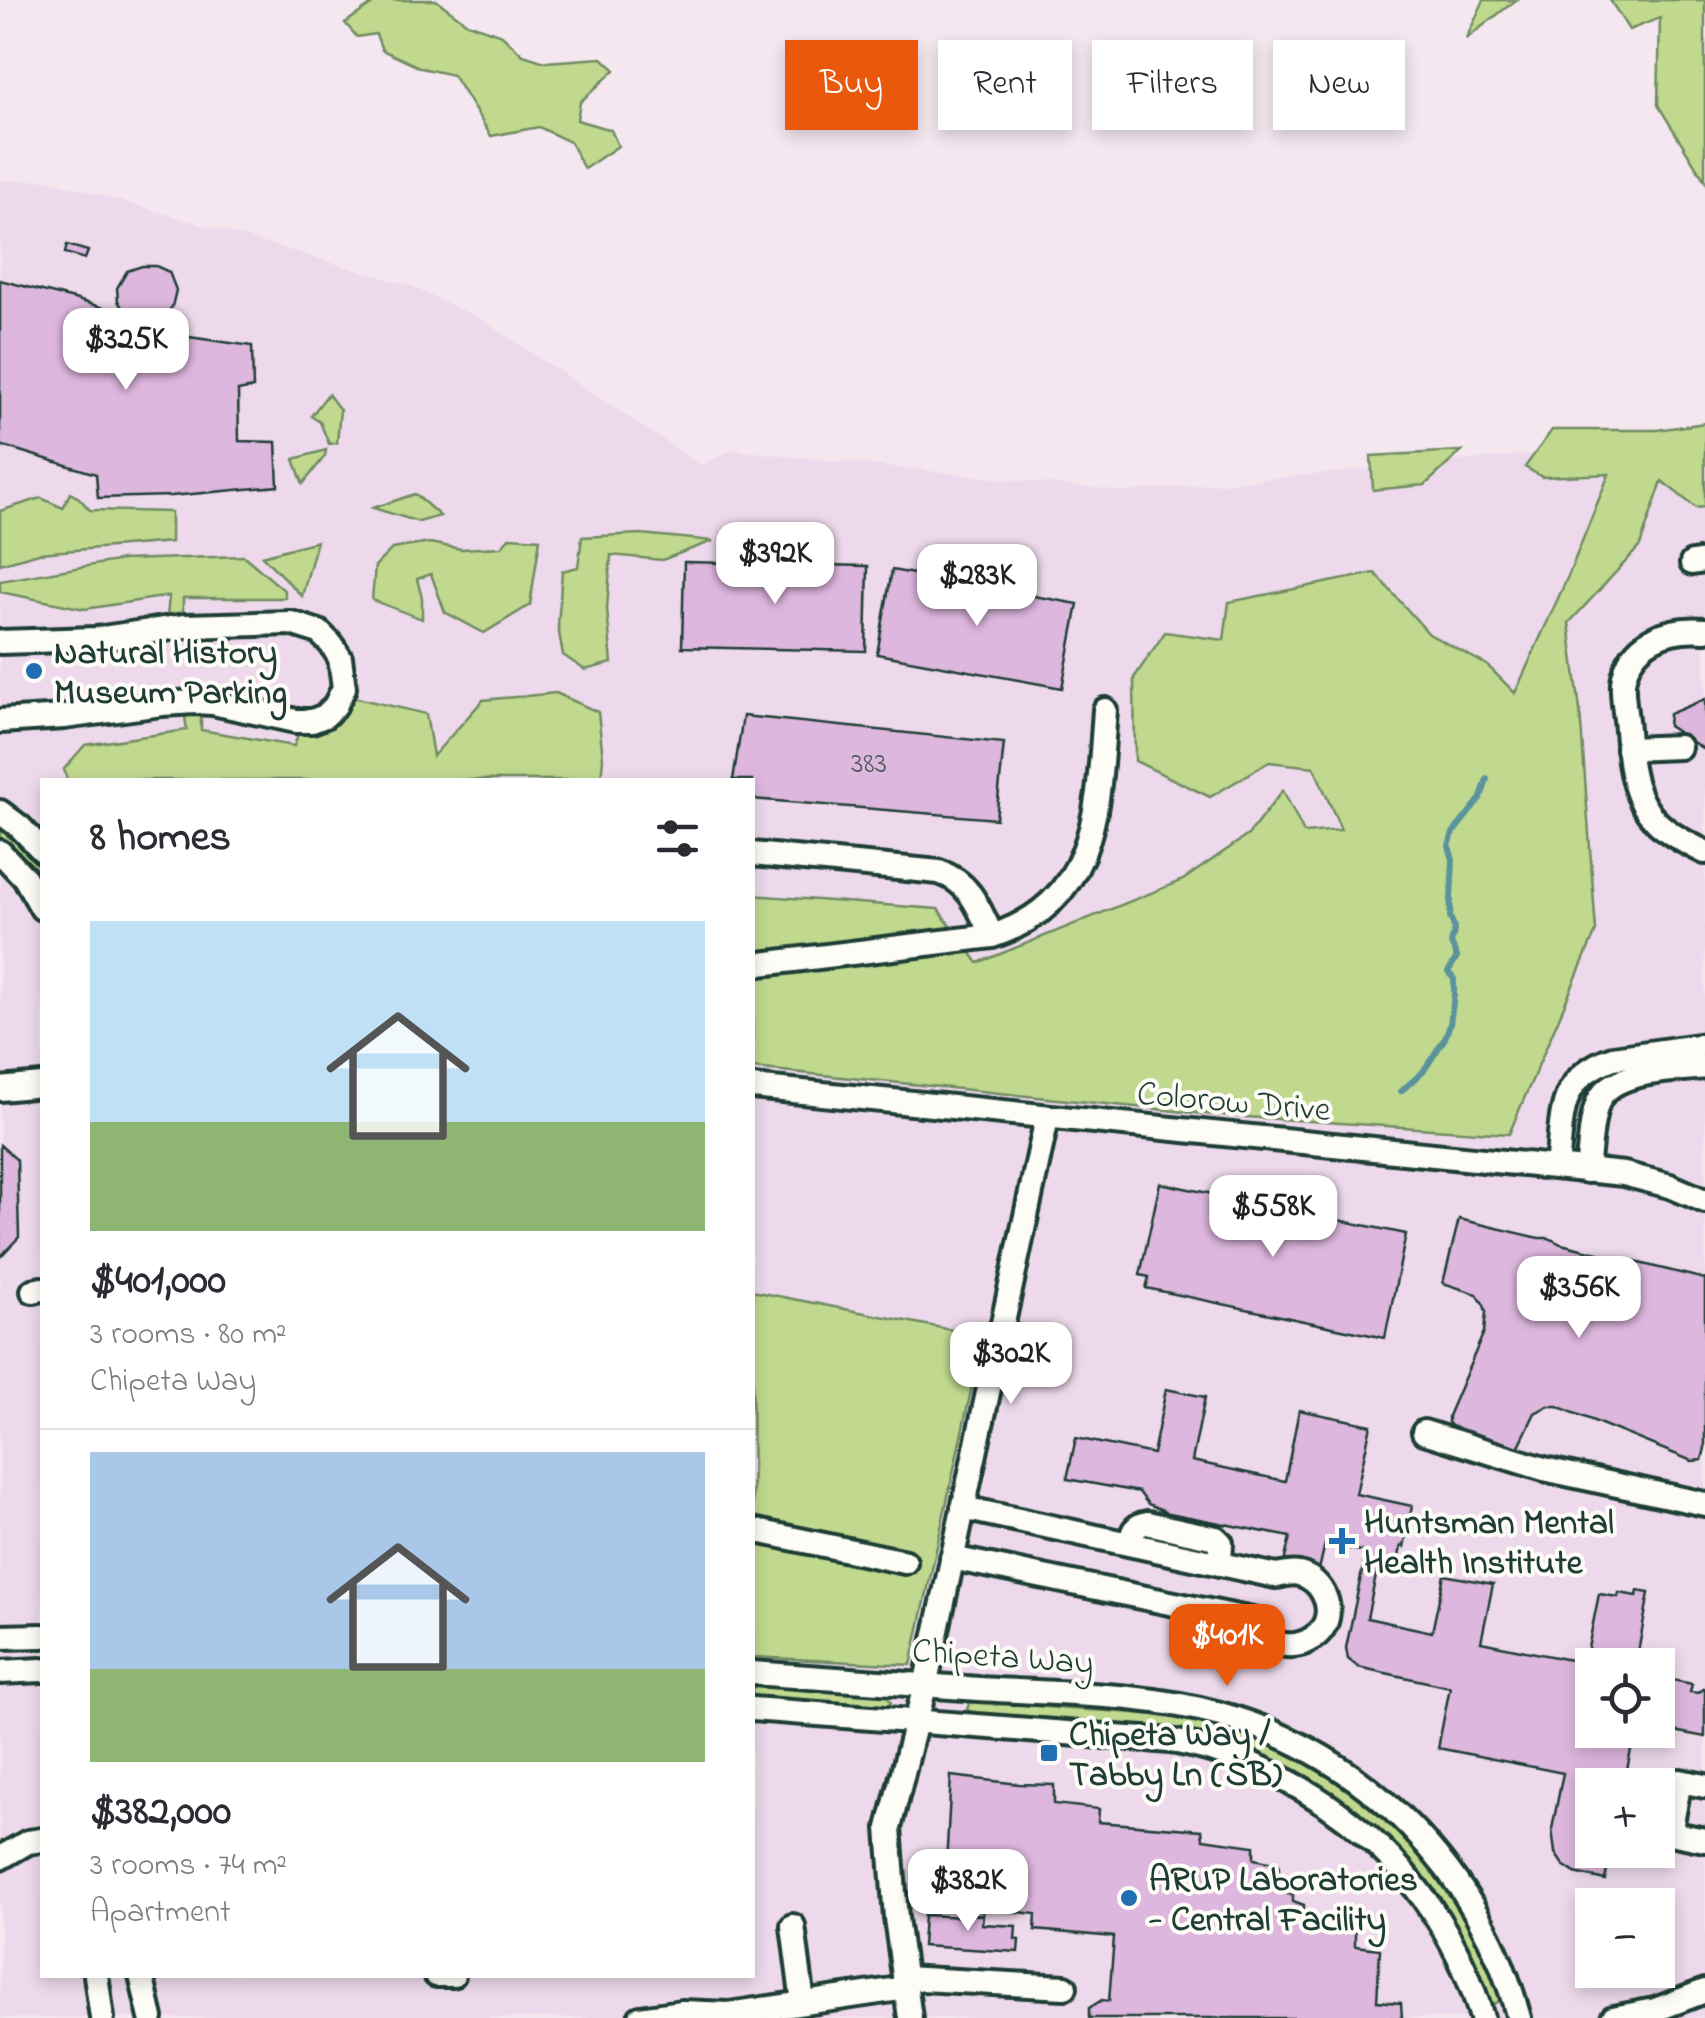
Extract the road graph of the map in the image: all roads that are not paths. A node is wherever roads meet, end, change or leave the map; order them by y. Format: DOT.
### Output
graph roads {
  1 [pos="1705,630"];
  2 [pos="0,642"];
  3 [pos="1105,710"];
  4 [pos="0,721"];
  5 [pos="1680,747"];
  6 [pos="1628,749"];
  7 [pos="0,812"];
  8 [pos="40,848"];
  9 [pos="0,852"];
  10 [pos="1705,852"];
  11 [pos="755,854"];
  12 [pos="40,904"];
  13 [pos="992,936"];
  14 [pos="755,965"];
  15 [pos="1705,1045"];
  16 [pos="1705,1067"];
  17 [pos="1578,1078"];
  18 [pos="40,1085"];
  19 [pos="755,1087"];
  20 [pos="0,1089"];
  21 [pos="1600,1098"];
  22 [pos="1047,1118"];
  23 [pos="1557,1167"];
  24 [pos="1587,1171"];
  25 [pos="1705,1201"];
  26 [pos="1424,1432"];
  27 [pos="1705,1504"];
  28 [pos="963,1508"];
  29 [pos="755,1531"];
  30 [pos="952,1558"];
  31 [pos="905,1562"];
  32 [pos="40,1636"];
  33 [pos="0,1637"];
  34 [pos="40,1670"];
  35 [pos="0,1672"];
  36 [pos="755,1673"];
  37 [pos="924,1686"];
  38 [pos="755,1709"];
  39 [pos="915,1722"];
  40 [pos="1705,1786"];
  41 [pos="40,1840"];
  42 [pos="1705,1840"];
  43 [pos="0,1858"];
  44 [pos="793,1926"];
  45 [pos="96,1978"];
  46 [pos="142,1978"];
  47 [pos="905,1983"];
  48 [pos="1064,1987"];
  49 [pos="1705,1991"];
  50 [pos="803,2003"];
  51 [pos="730,2016"];
  52 [pos="102,2018"];
  53 [pos="151,2018"];
  54 [pos="640,2018"];
  55 [pos="910,2018"];
  56 [pos="1482,2018"];
  57 [pos="1520,2018"];
  58 [pos="1613,2018"];
  1 -- 6 [label="street"];
  2 -- 4 [label="street"];
  3 -- 13 [label="street"];
  5 -- 6 [label="street"];
  6 -- 10 [label="street"];
  7 -- 8 [label="street"];
  9 -- 12 [label="street"];
  11 -- 13 [label="street"];
  13 -- 14 [label="street"];
  15 -- 17 [label="street"];
  16 -- 21 [label="street"];
  17 -- 21 [label="street"];
  17 -- 23 [label="street"];
  18 -- 20 [label="street"];
  19 -- 22 [label="street, Colorow Drive"];
  21 -- 24 [label="street"];
  22 -- 23 [label="street, Colorow Drive"];
  22 -- 28 [label="street"];
  23 -- 24 [label="street, Colorow Drive"];
  24 -- 25 [label="street, Colorow Drive"];
  26 -- 27 [label="street"];
  28 -- 30 [label="street"];
  28 -- 30 [label="street"];
  29 -- 31 [label="street"];
  30 -- 37 [label="street"];
  32 -- 33 [label="street"];
  34 -- 35 [label="street"];
  36 -- 37 [label="street, Chipeta Way"];
  37 -- 39 [label="street"];
  37 -- 57 [label="street, Chipeta Way"];
  38 -- 39 [label="street, Chipeta Way"];
  39 -- 47 [label="street"];
  39 -- 56 [label="street, Chipeta Way"];
  40 -- 42 [label="street"];
  41 -- 43 [label="street"];
  44 -- 50 [label="street"];
  45 -- 52 [label="street"];
  46 -- 53 [label="street"];
  47 -- 48 [label="street"];
  47 -- 50 [label="street"];
  47 -- 55 [label="street"];
  49 -- 58 [label="street"];
  50 -- 51 [label="street"];
  51 -- 54 [label="street"];
}
